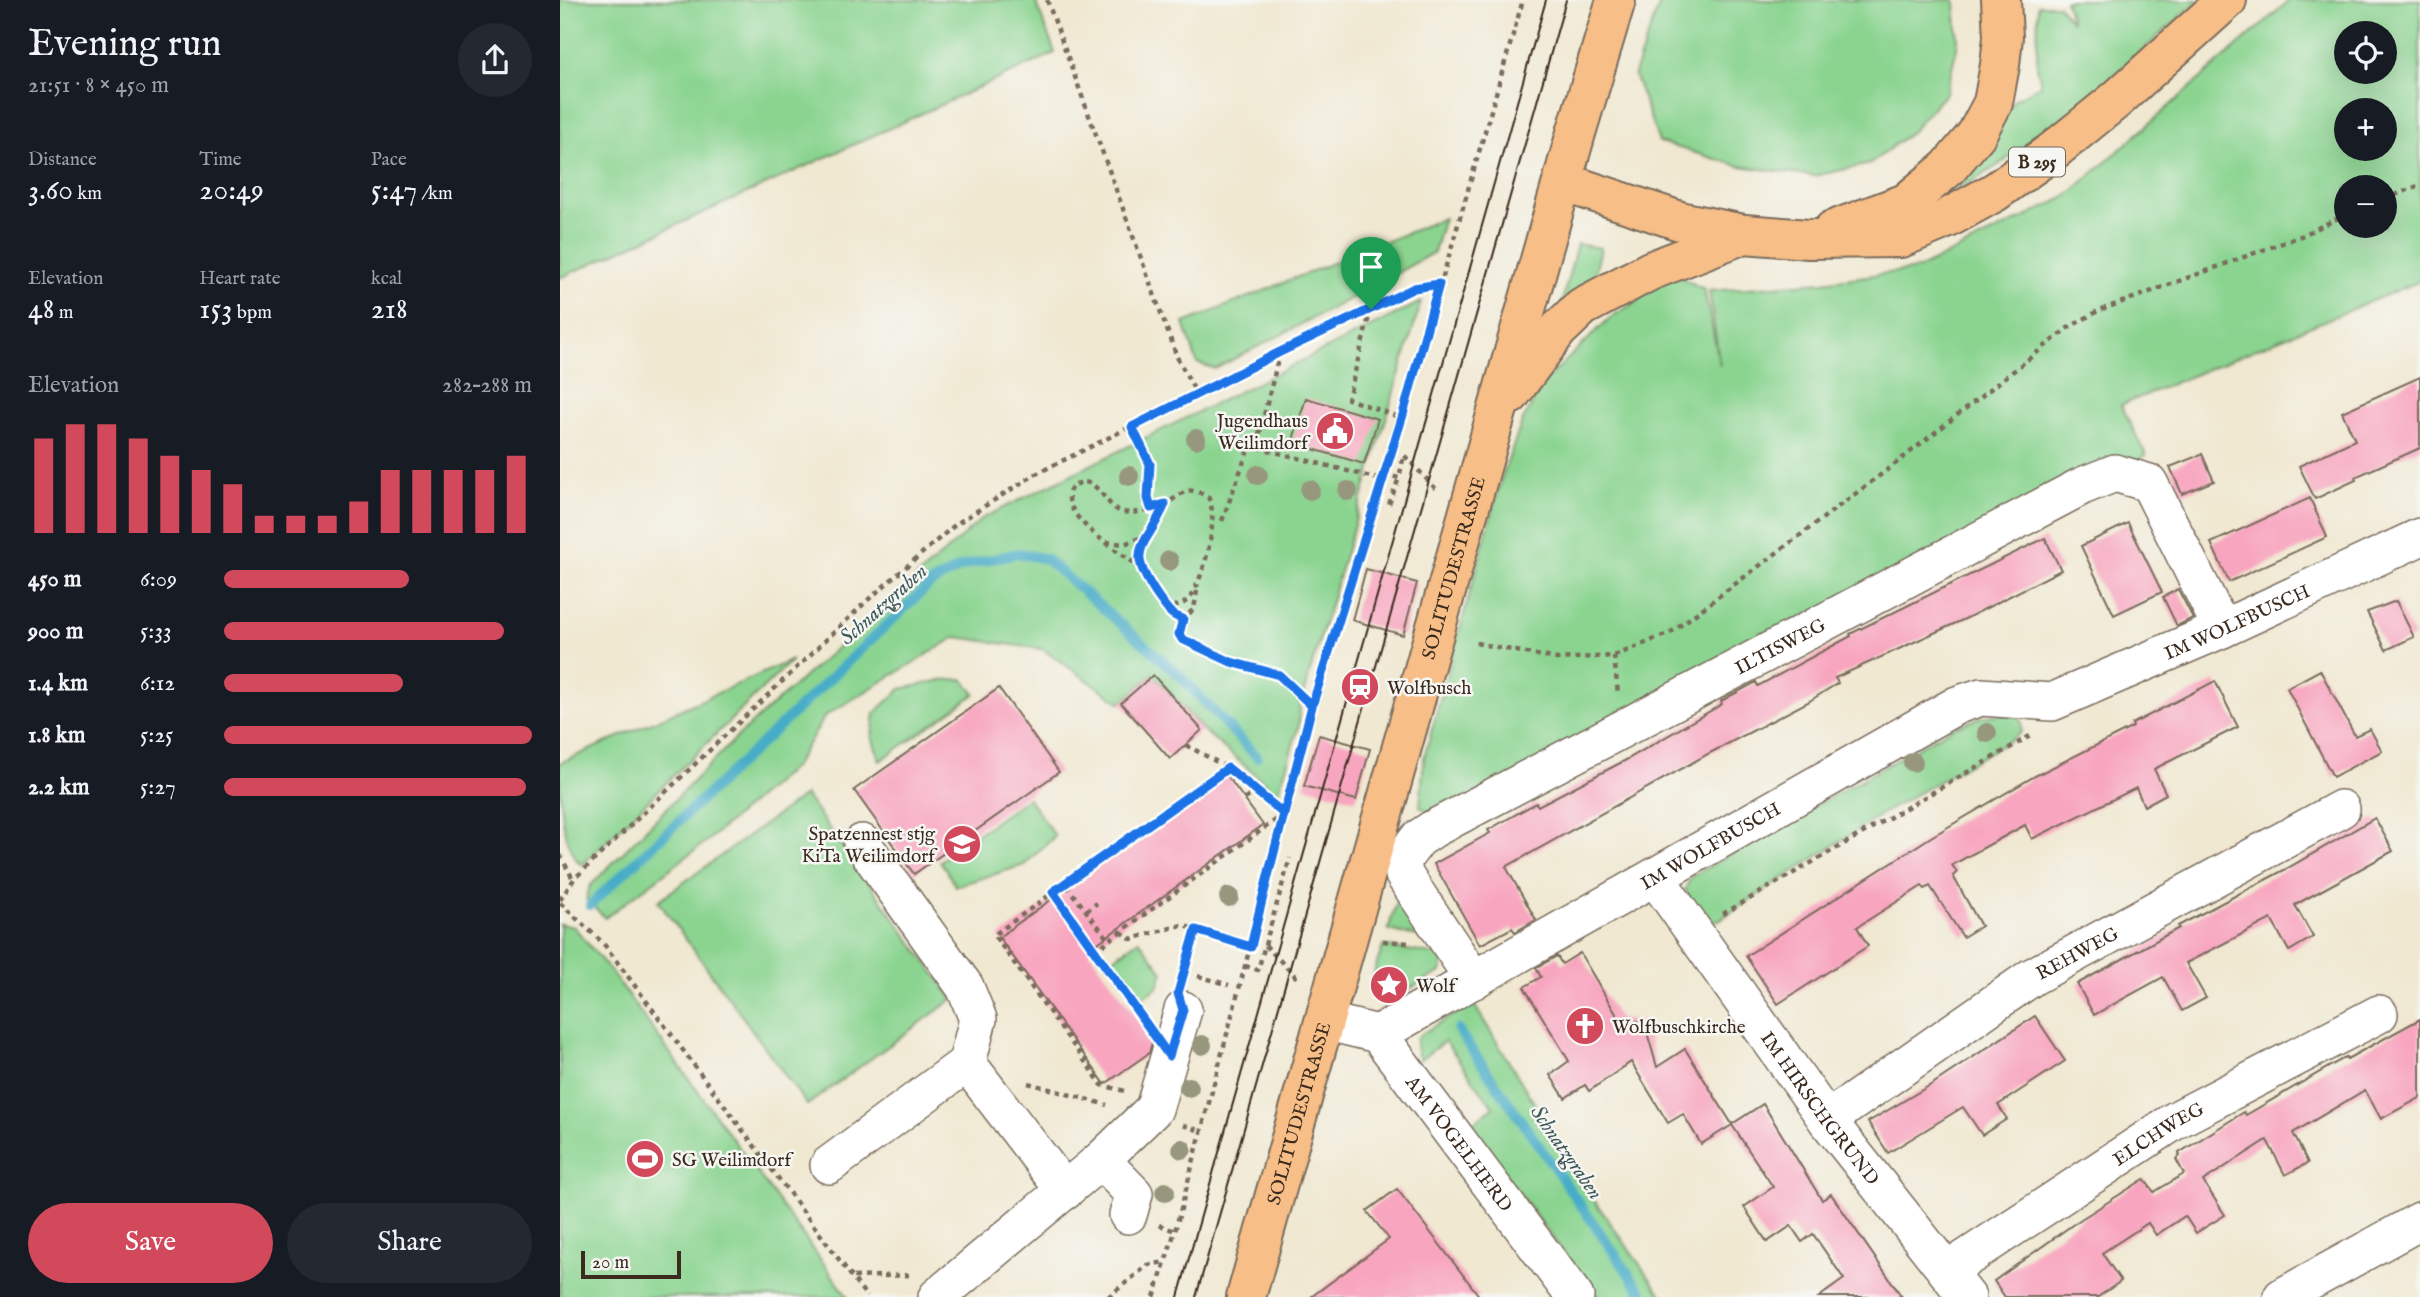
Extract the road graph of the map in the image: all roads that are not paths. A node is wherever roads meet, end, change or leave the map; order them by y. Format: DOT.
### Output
graph roads {
  1 [pos="1616,0"];
  2 [pos="2001,0"];
  3 [pos="2227,0"];
  4 [pos="1563,182"];
  5 [pos="1744,234"];
  6 [pos="1809,239"];
  7 [pos="1496,415"];
  8 [pos="2420,537"];
  9 [pos="2222,629"];
  10 [pos="2341,809"];
  11 [pos="862,843"];
  12 [pos="1655,877"];
  13 [pos="1474,980"];
  14 [pos="1183,1010"];
  15 [pos="2379,1014"];
  16 [pos="1324,1021"];
  17 [pos="1378,1034"];
  18 [pos="967,1063"];
  19 [pos="1827,1119"];
  20 [pos="1101,1160"];
  21 [pos="829,1165"];
  22 [pos="1065,1191"];
  23 [pos="1128,1214"];
  24 [pos="2420,1221"];
  25 [pos="1957,1284"];
  26 [pos="925,1286"];
  27 [pos="1246,1297"];
  28 [pos="1575,1297"];
  29 [pos="2282,1297"];
  1 -- 4 [label="main road, SOLITUDESTRASSE"];
  2 -- 6 [label="main road, B 295"];
  3 -- 6 [label="main road, B 295"];
  4 -- 5 [label="main road, B 295"];
  4 -- 7 [label="main road, SOLITUDESTRASSE"];
  5 -- 6 [label="main road, B 295"];
  5 -- 7 [label="main road, B 295"];
  7 -- 16 [label="main road, SOLITUDESTRASSE"];
  8 -- 9 [label="street, IM WOLFBUSCH"];
  9 -- 12 [label="street, IM WOLFBUSCH"];
  9 -- 13 [label="street, ILTISWEG"];
  10 -- 19 [label="street, REHWEG"];
  11 -- 18 [label="street"];
  12 -- 13 [label="street, IM WOLFBUSCH"];
  12 -- 19 [label="street, IM HIRSCHGRUND"];
  13 -- 17 [label="street, IM WOLFBUSCH"];
  14 -- 20 [label="street"];
  15 -- 25 [label="street, ELCHWEG"];
  16 -- 17 [label="street"];
  16 -- 27 [label="main road, SOLITUDESTRASSE"];
  17 -- 28 [label="street, AM VOGELHERD"];
  18 -- 21 [label="street"];
  18 -- 22 [label="street"];
  19 -- 25 [label="street, IM HIRSCHGRUND"];
  20 -- 22 [label="street"];
  20 -- 23 [label="street"];
  22 -- 26 [label="street"];
  24 -- 29 [label="street"];
}
